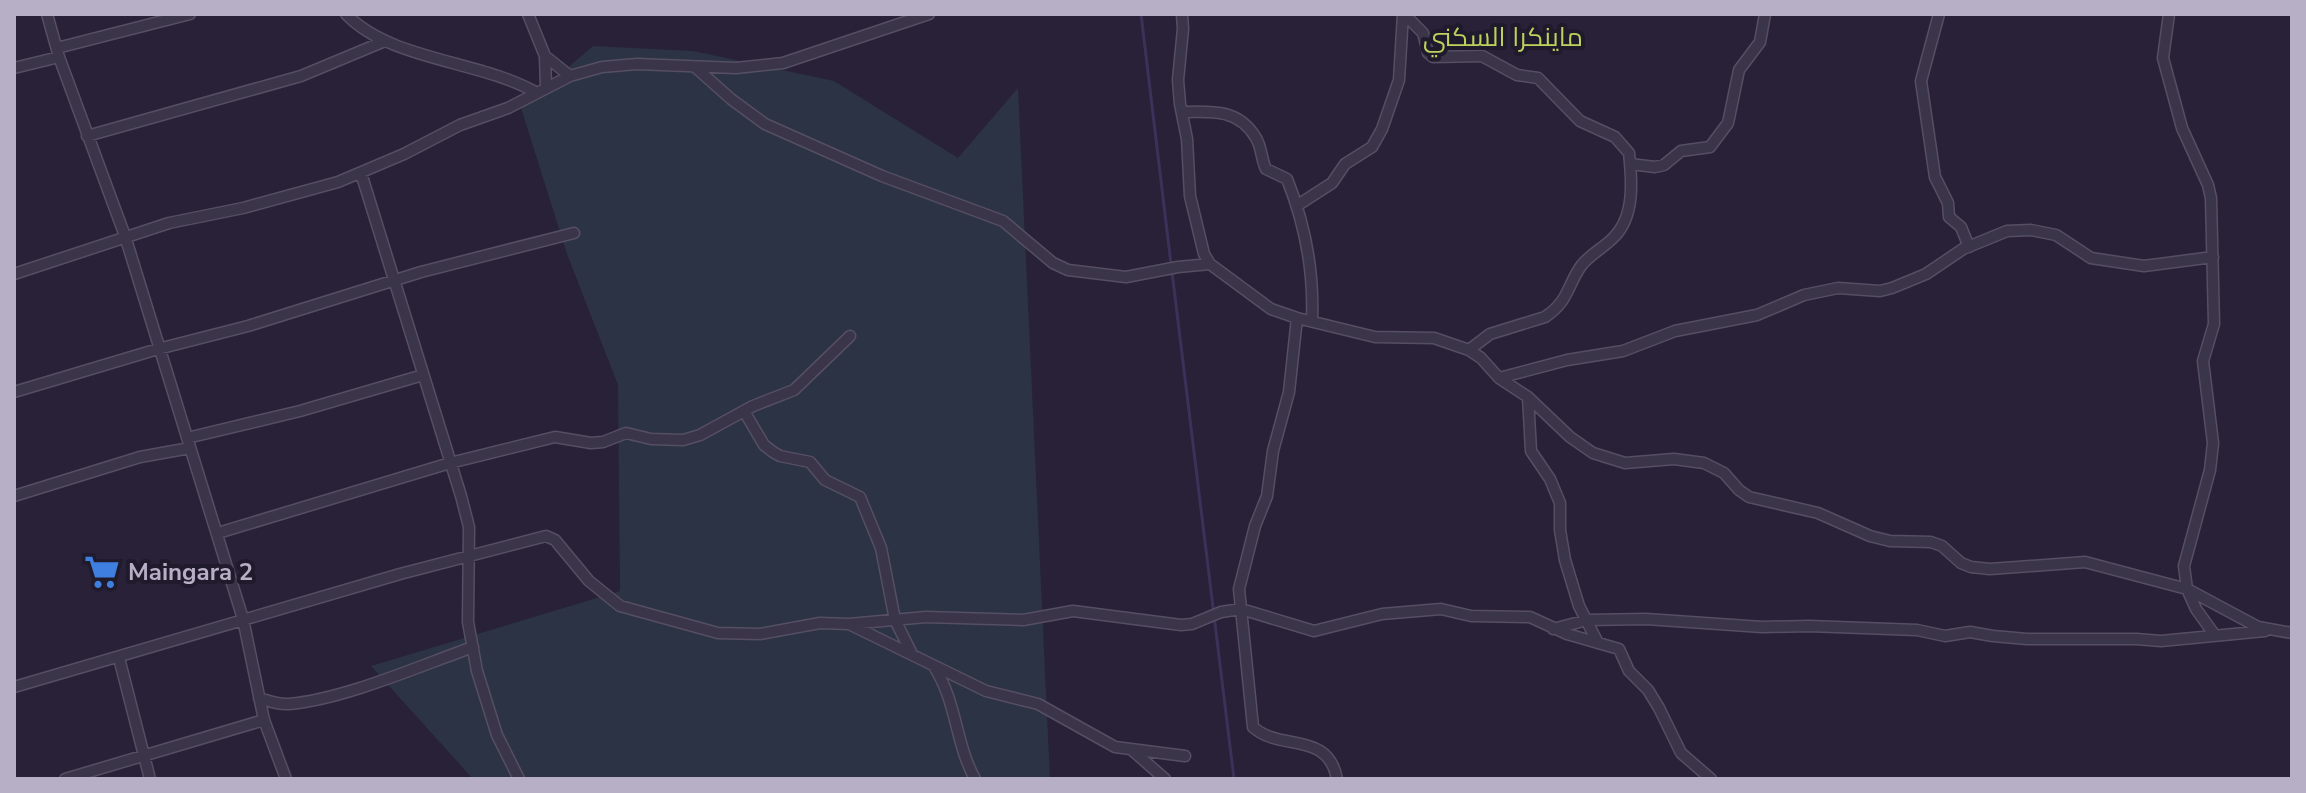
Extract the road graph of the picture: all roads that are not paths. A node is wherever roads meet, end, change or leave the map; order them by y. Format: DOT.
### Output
graph roads {
  1 [pos="47,14"];
  2 [pos="190,14"];
  3 [pos="346,14"];
  4 [pos="528,14"];
  5 [pos="929,14"];
  6 [pos="1182,14"];
  7 [pos="1404,14"];
  8 [pos="1765,14"];
  9 [pos="1939,14"];
  10 [pos="2169,14"];
  11 [pos="385,41"];
  12 [pos="58,52"];
  13 [pos="545,56"];
  14 [pos="695,67"];
  15 [pos="14,68"];
  16 [pos="570,76"];
  17 [pos="542,90"];
  18 [pos="1183,112"];
  19 [pos="87,136"];
  20 [pos="1630,164"];
  21 [pos="361,173"];
  22 [pos="1298,205"];
  23 [pos="574,233"];
  24 [pos="125,236"];
  25 [pos="1969,247"];
  26 [pos="2213,257"];
  27 [pos="1210,264"];
  28 [pos="14,274"];
  29 [pos="394,281"];
  30 [pos="1297,318"];
  31 [pos="1312,320"];
  32 [pos="850,336"];
  33 [pos="158,349"];
  34 [pos="1469,350"];
  35 [pos="423,375"];
  36 [pos="1499,378"];
  37 [pos="14,392"];
  38 [pos="1528,397"];
  39 [pos="744,411"];
  40 [pos="189,443"];
  41 [pos="450,463"];
  42 [pos="14,496"];
  43 [pos="218,533"];
  44 [pos="470,557"];
  45 [pos="2187,589"];
  46 [pos="1241,609"];
  47 [pos="243,619"];
  48 [pos="895,620"];
  49 [pos="1587,620"];
  50 [pos="849,624"];
  51 [pos="1553,629"];
  52 [pos="2271,631"];
  53 [pos="2292,633"];
  54 [pos="2214,634"];
  55 [pos="1598,643"];
  56 [pos="473,647"];
  57 [pos="912,653"];
  58 [pos="119,658"];
  59 [pos="933,664"];
  60 [pos="14,687"];
  61 [pos="259,698"];
  62 [pos="264,720"];
  63 [pos="1132,750"];
  64 [pos="143,756"];
  65 [pos="1185,756"];
  66 [pos="65,779"];
  67 [pos="150,779"];
  68 [pos="286,779"];
  69 [pos="519,779"];
  70 [pos="975,779"];
  71 [pos="1165,779"];
  72 [pos="1337,779"];
  73 [pos="1711,779"];
  1 -- 12 [label="street"];
  2 -- 12 [label="street"];
  3 -- 11 [label="street"];
  4 -- 13 [label="street"];
  5 -- 14 [label="street"];
  6 -- 18 [label="street"];
  7 -- 20 [label="street"];
  7 -- 22 [label="street"];
  8 -- 20 [label="street"];
  9 -- 25 [label="street"];
  10 -- 26 [label="street"];
  11 -- 17 [label="street"];
  11 -- 19 [label="street"];
  12 -- 15 [label="street"];
  12 -- 19 [label="street"];
  13 -- 16 [label="street"];
  13 -- 17 [label="street"];
  14 -- 16 [label="street"];
  14 -- 27 [label="street"];
  16 -- 17 [label="street"];
  17 -- 21 [label="street"];
  18 -- 22 [label="street"];
  18 -- 27 [label="street"];
  19 -- 24 [label="street"];
  20 -- 34 [label="street"];
  21 -- 24 [label="street"];
  21 -- 29 [label="street"];
  22 -- 31 [label="street"];
  23 -- 29 [label="street"];
  24 -- 28 [label="street"];
  24 -- 33 [label="street"];
  25 -- 26 [label="street"];
  25 -- 36 [label="street"];
  26 -- 45 [label="street"];
  27 -- 30 [label="street"];
  29 -- 33 [label="street"];
  29 -- 35 [label="street"];
  30 -- 31 [label="street"];
  30 -- 46 [label="street"];
  31 -- 34 [label="street"];
  32 -- 39 [label="street"];
  33 -- 37 [label="street"];
  33 -- 40 [label="street"];
  34 -- 36 [label="street"];
  35 -- 40 [label="street"];
  35 -- 41 [label="street"];
  36 -- 38 [label="street"];
  38 -- 45 [label="street"];
  38 -- 49 [label="street"];
  39 -- 41 [label="street"];
  39 -- 48 [label="street"];
  40 -- 42 [label="street"];
  40 -- 43 [label="street"];
  41 -- 43 [label="street"];
  41 -- 44 [label="street"];
  43 -- 47 [label="street"];
  44 -- 47 [label="street"];
  44 -- 50 [label="street"];
  44 -- 56 [label="street"];
  45 -- 52 [label="street"];
  45 -- 54 [label="street"];
  46 -- 48 [label="street"];
  46 -- 51 [label="street"];
  46 -- 72 [label="street"];
  47 -- 58 [label="street"];
  47 -- 61 [label="street"];
  48 -- 50 [label="street"];
  48 -- 57 [label="street"];
  49 -- 51 [label="street"];
  49 -- 54 [label="street"];
  49 -- 55 [label="street"];
  50 -- 57 [label="street"];
  51 -- 55 [label="street"];
  52 -- 53 [label="street"];
  52 -- 54 [label="street"];
  55 -- 73 [label="street"];
  56 -- 61 [label="street"];
  56 -- 69 [label="street"];
  57 -- 59 [label="street"];
  58 -- 60 [label="street"];
  58 -- 64 [label="street"];
  59 -- 63 [label="street"];
  59 -- 70 [label="street"];
  61 -- 62 [label="street"];
  62 -- 64 [label="street"];
  62 -- 68 [label="street"];
  63 -- 65 [label="street"];
  63 -- 71 [label="street"];
  64 -- 66 [label="street"];
  64 -- 67 [label="street"];
}
